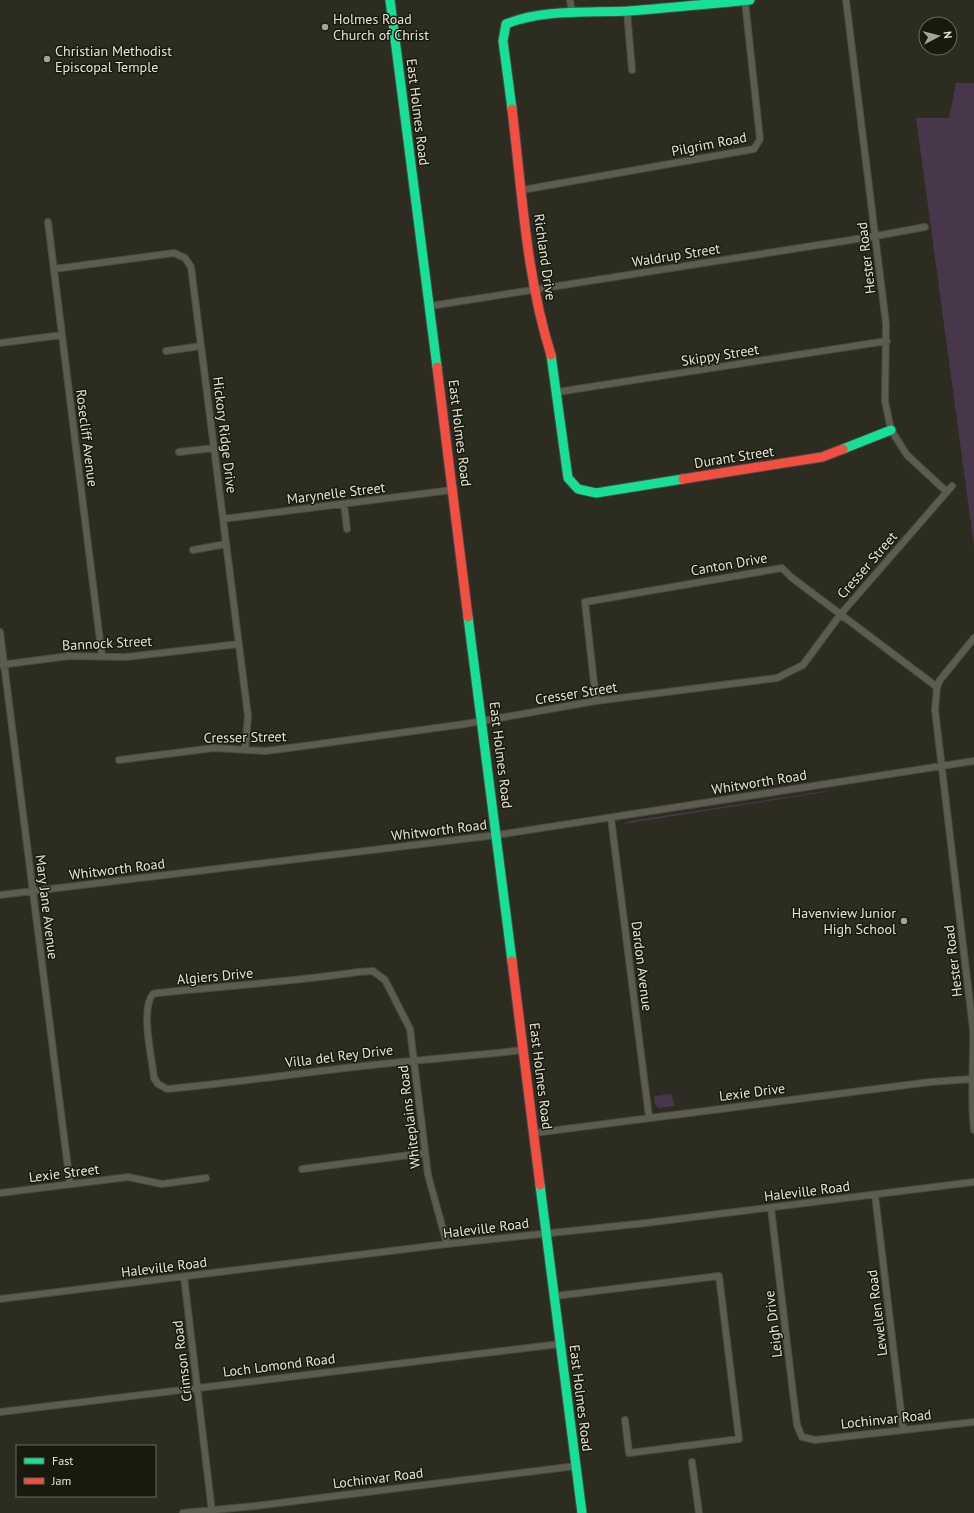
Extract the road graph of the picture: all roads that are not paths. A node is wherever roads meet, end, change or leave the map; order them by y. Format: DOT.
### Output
graph roads {
  1 [pos="390,0"];
  2 [pos="570,0"];
  3 [pos="846,0"];
  4 [pos="748,1"];
  5 [pos="627,11"];
  6 [pos="572,12"];
  7 [pos="632,70"];
  8 [pos="522,190"];
  9 [pos="48,222"];
  10 [pos="925,227"];
  11 [pos="876,236"];
  12 [pos="54,269"];
  13 [pos="534,289"];
  14 [pos="430,306"];
  15 [pos="62,335"];
  16 [pos="887,341"];
  17 [pos="0,343"];
  18 [pos="201,346"];
  19 [pos="166,351"];
  20 [pos="557,392"];
  21 [pos="891,430"];
  22 [pos="214,448"];
  23 [pos="179,452"];
  24 [pos="952,486"];
  25 [pos="578,489"];
  26 [pos="452,490"];
  27 [pos="947,492"];
  28 [pos="344,504"];
  29 [pos="224,519"];
  30 [pos="347,529"];
  31 [pos="226,544"];
  32 [pos="193,550"];
  33 [pos="840,615"];
  34 [pos="0,632"];
  35 [pos="974,638"];
  36 [pos="239,644"];
  37 [pos="102,657"];
  38 [pos="2,665"];
  39 [pos="937,687"];
  40 [pos="596,701"];
  41 [pos="482,721"];
  42 [pos="245,750"];
  43 [pos="119,760"];
  44 [pos="974,761"];
  45 [pos="942,766"];
  46 [pos="611,818"];
  47 [pos="497,835"];
  48 [pos="33,892"];
  49 [pos="0,895"];
  50 [pos="374,971"];
  51 [pos="524,1050"];
  52 [pos="414,1060"];
  53 [pos="972,1079"];
  54 [pos="158,1084"];
  55 [pos="649,1117"];
  56 [pos="974,1130"];
  57 [pos="534,1133"];
  58 [pos="425,1154"];
  59 [pos="302,1169"];
  60 [pos="206,1178"];
  61 [pos="974,1182"];
  62 [pos="70,1184"];
  63 [pos="0,1193"];
  64 [pos="875,1195"];
  65 [pos="771,1208"];
  66 [pos="547,1233"];
  67 [pos="448,1244"];
  68 [pos="184,1277"];
  69 [pos="554,1296"];
  70 [pos="0,1299"];
  71 [pos="560,1344"];
  72 [pos="197,1387"];
  73 [pos="0,1412"];
  74 [pos="625,1420"];
  75 [pos="974,1422"];
  76 [pos="903,1429"];
  77 [pos="802,1437"];
  78 [pos="692,1462"];
  79 [pos="576,1466"];
  80 [pos="212,1511"];
  81 [pos="183,1513"];
  82 [pos="582,1513"];
  83 [pos="699,1513"];
  1 -- 14 [label="main road, East Holmes Road"];
  2 -- 6 [label="street"];
  3 -- 11 [label="street, Hester Road"];
  4 -- 5 [label="main road"];
  4 -- 8 [label="street, Pilgrim Road"];
  5 -- 6 [label="main road"];
  5 -- 7 [label="street"];
  6 -- 8 [label="main road, Richland Drive"];
  8 -- 13 [label="main road, Richland Drive"];
  9 -- 12 [label="street, Rosecliff Avenue"];
  10 -- 11 [label="street, Waldrup Street"];
  11 -- 13 [label="street, Waldrup Street"];
  11 -- 16 [label="street, Hester Road"];
  12 -- 15 [label="street, Rosecliff Avenue"];
  12 -- 18 [label="street, Hickory Ridge Drive"];
  13 -- 14 [label="street, Waldrup Street"];
  13 -- 20 [label="main road, Richland Drive"];
  14 -- 26 [label="main road, East Holmes Road"];
  15 -- 17 [label="street"];
  15 -- 37 [label="street, Rosecliff Avenue"];
  16 -- 20 [label="street, Skippy Street"];
  16 -- 21 [label="street, Hester Road"];
  18 -- 19 [label="street"];
  18 -- 22 [label="street, Hickory Ridge Drive"];
  20 -- 25 [label="main road, Richland Drive"];
  21 -- 25 [label="main road, Durant Street"];
  21 -- 27 [label="street, Hester Road"];
  22 -- 23 [label="street"];
  22 -- 29 [label="street, Hickory Ridge Drive"];
  24 -- 27 [label="street, Cresser Street"];
  26 -- 28 [label="street, Marynelle Street"];
  26 -- 41 [label="main road, East Holmes Road"];
  27 -- 33 [label="street, Cresser Street"];
  28 -- 29 [label="street, Marynelle Street"];
  28 -- 30 [label="street"];
  29 -- 31 [label="street, Hickory Ridge Drive"];
  31 -- 32 [label="street"];
  31 -- 36 [label="street, Hickory Ridge Drive"];
  33 -- 39 [label="street, Canton Drive"];
  33 -- 40 [label="street, Cresser Street"];
  33 -- 40 [label="street, Canton Drive"];
  34 -- 38 [label="street, Mary Jane Avenue"];
  35 -- 39 [label="street"];
  36 -- 37 [label="street, Bannock Street"];
  36 -- 42 [label="street, Hickory Ridge Drive"];
  37 -- 38 [label="street, Bannock Street"];
  38 -- 48 [label="street, Mary Jane Avenue"];
  39 -- 45 [label="street, Hester Road"];
  40 -- 41 [label="street, Cresser Street"];
  41 -- 42 [label="street, Cresser Street"];
  41 -- 47 [label="main road, East Holmes Road"];
  42 -- 43 [label="street, Cresser Street"];
  44 -- 45 [label="street, Whitworth Road"];
  45 -- 46 [label="street, Whitworth Road"];
  45 -- 53 [label="street, Hester Road"];
  46 -- 47 [label="street, Whitworth Road"];
  46 -- 55 [label="street, Dardon Avenue"];
  47 -- 48 [label="street, Whitworth Road"];
  47 -- 51 [label="main road, East Holmes Road"];
  48 -- 49 [label="street, Whitworth Road"];
  48 -- 62 [label="street, Mary Jane Avenue"];
  50 -- 52 [label="street, Whiteplains Road"];
  50 -- 54 [label="street, Algiers Drive"];
  51 -- 52 [label="street, Villa del Rey Drive"];
  51 -- 57 [label="main road, East Holmes Road"];
  52 -- 54 [label="street, Villa del Rey Drive"];
  52 -- 58 [label="street, Whiteplains Road"];
  53 -- 55 [label="street, Lexie Drive"];
  53 -- 56 [label="street, Hester Road"];
  55 -- 57 [label="street, Lexie Drive"];
  57 -- 66 [label="main road, East Holmes Road"];
  58 -- 59 [label="street"];
  58 -- 67 [label="street, Whiteplains Road"];
  60 -- 62 [label="street, Lexie Street"];
  61 -- 64 [label="street, Haleville Road"];
  62 -- 63 [label="street, Lexie Street"];
  64 -- 65 [label="street, Haleville Road"];
  64 -- 76 [label="street, Lewellen Road"];
  65 -- 66 [label="street, Haleville Road"];
  65 -- 77 [label="street, Leigh Drive"];
  66 -- 67 [label="street, Haleville Road"];
  66 -- 69 [label="main road, East Holmes Road"];
  67 -- 68 [label="street, Haleville Road"];
  68 -- 70 [label="street, Haleville Road"];
  68 -- 72 [label="street, Crimson Road"];
  69 -- 71 [label="main road, East Holmes Road"];
  69 -- 74 [label="street"];
  71 -- 72 [label="street, Loch Lomond Road"];
  71 -- 79 [label="main road, East Holmes Road"];
  72 -- 73 [label="street, Loch Lomond Road"];
  72 -- 80 [label="street, Crimson Road"];
  75 -- 76 [label="street, Lochinvar Road"];
  76 -- 77 [label="street, Lochinvar Road"];
  78 -- 83 [label="street"];
  79 -- 80 [label="street, Lochinvar Road"];
  79 -- 82 [label="main road, East Holmes Road"];
  80 -- 81 [label="street, Lochinvar Road"];
}
